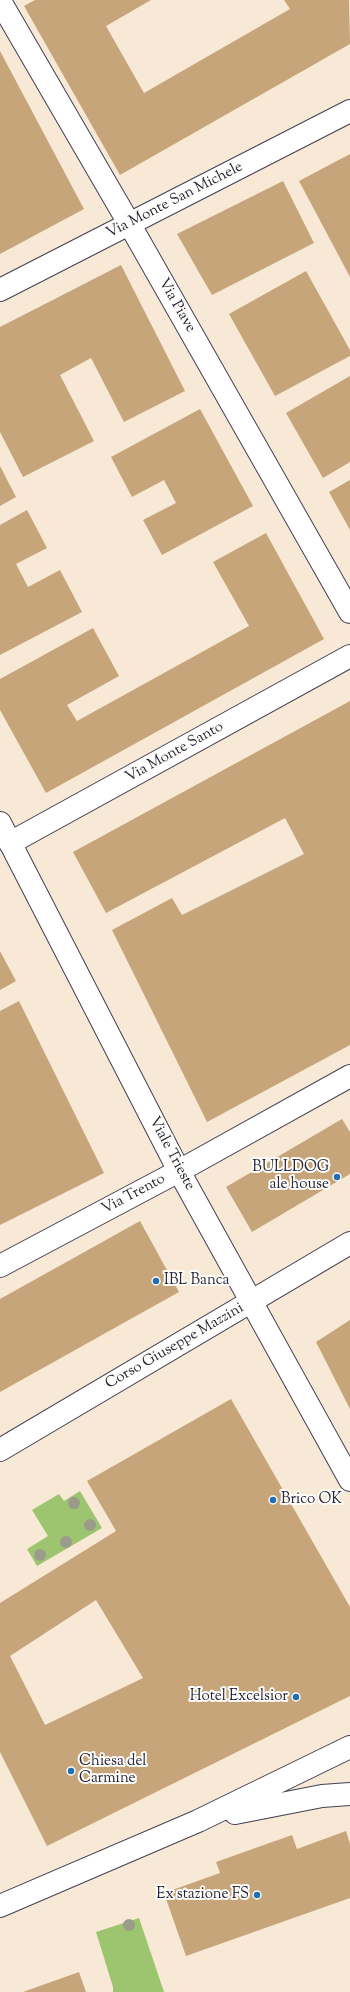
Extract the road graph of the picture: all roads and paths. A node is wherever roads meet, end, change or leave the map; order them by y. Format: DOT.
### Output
graph roads {
  1 [pos="0,1"];
  2 [pos="350,111"];
  3 [pos="130,225"];
  4 [pos="0,290"];
  5 [pos="350,612"];
  6 [pos="350,656"];
  7 [pos="0,823"];
  8 [pos="5,846"];
  9 [pos="350,1076"];
  10 [pos="179,1171"];
  11 [pos="350,1243"];
  12 [pos="0,1266"];
  13 [pos="252,1302"];
  14 [pos="0,1450"];
  15 [pos="350,1480"];
  16 [pos="350,1747"];
  17 [pos="350,1794"];
  18 [pos="198,1821"];
  19 [pos="0,1906"];
  1 -- 3 [label="street, Via Piave"];
  2 -- 3 [label="street, Via Monte San Michele"];
  3 -- 4 [label="street, Via Monte San Michele"];
  3 -- 5 [label="street, Via Piave"];
  6 -- 8 [label="street, Via Monte Santo"];
  7 -- 8 [label="street, Viale Trieste"];
  8 -- 10 [label="street, Viale Trieste"];
  9 -- 10 [label="street, Via Trento"];
  10 -- 12 [label="street, Via Trento"];
  10 -- 13 [label="street, Viale Trieste"];
  11 -- 13 [label="street, Corso Giuseppe Mazzini"];
  13 -- 14 [label="street, Corso Giuseppe Mazzini"];
  13 -- 15 [label="street, Viale Trieste"];
  16 -- 18 [label="street"];
  17 -- 18 [label="street"];
  18 -- 19 [label="street"];
}
